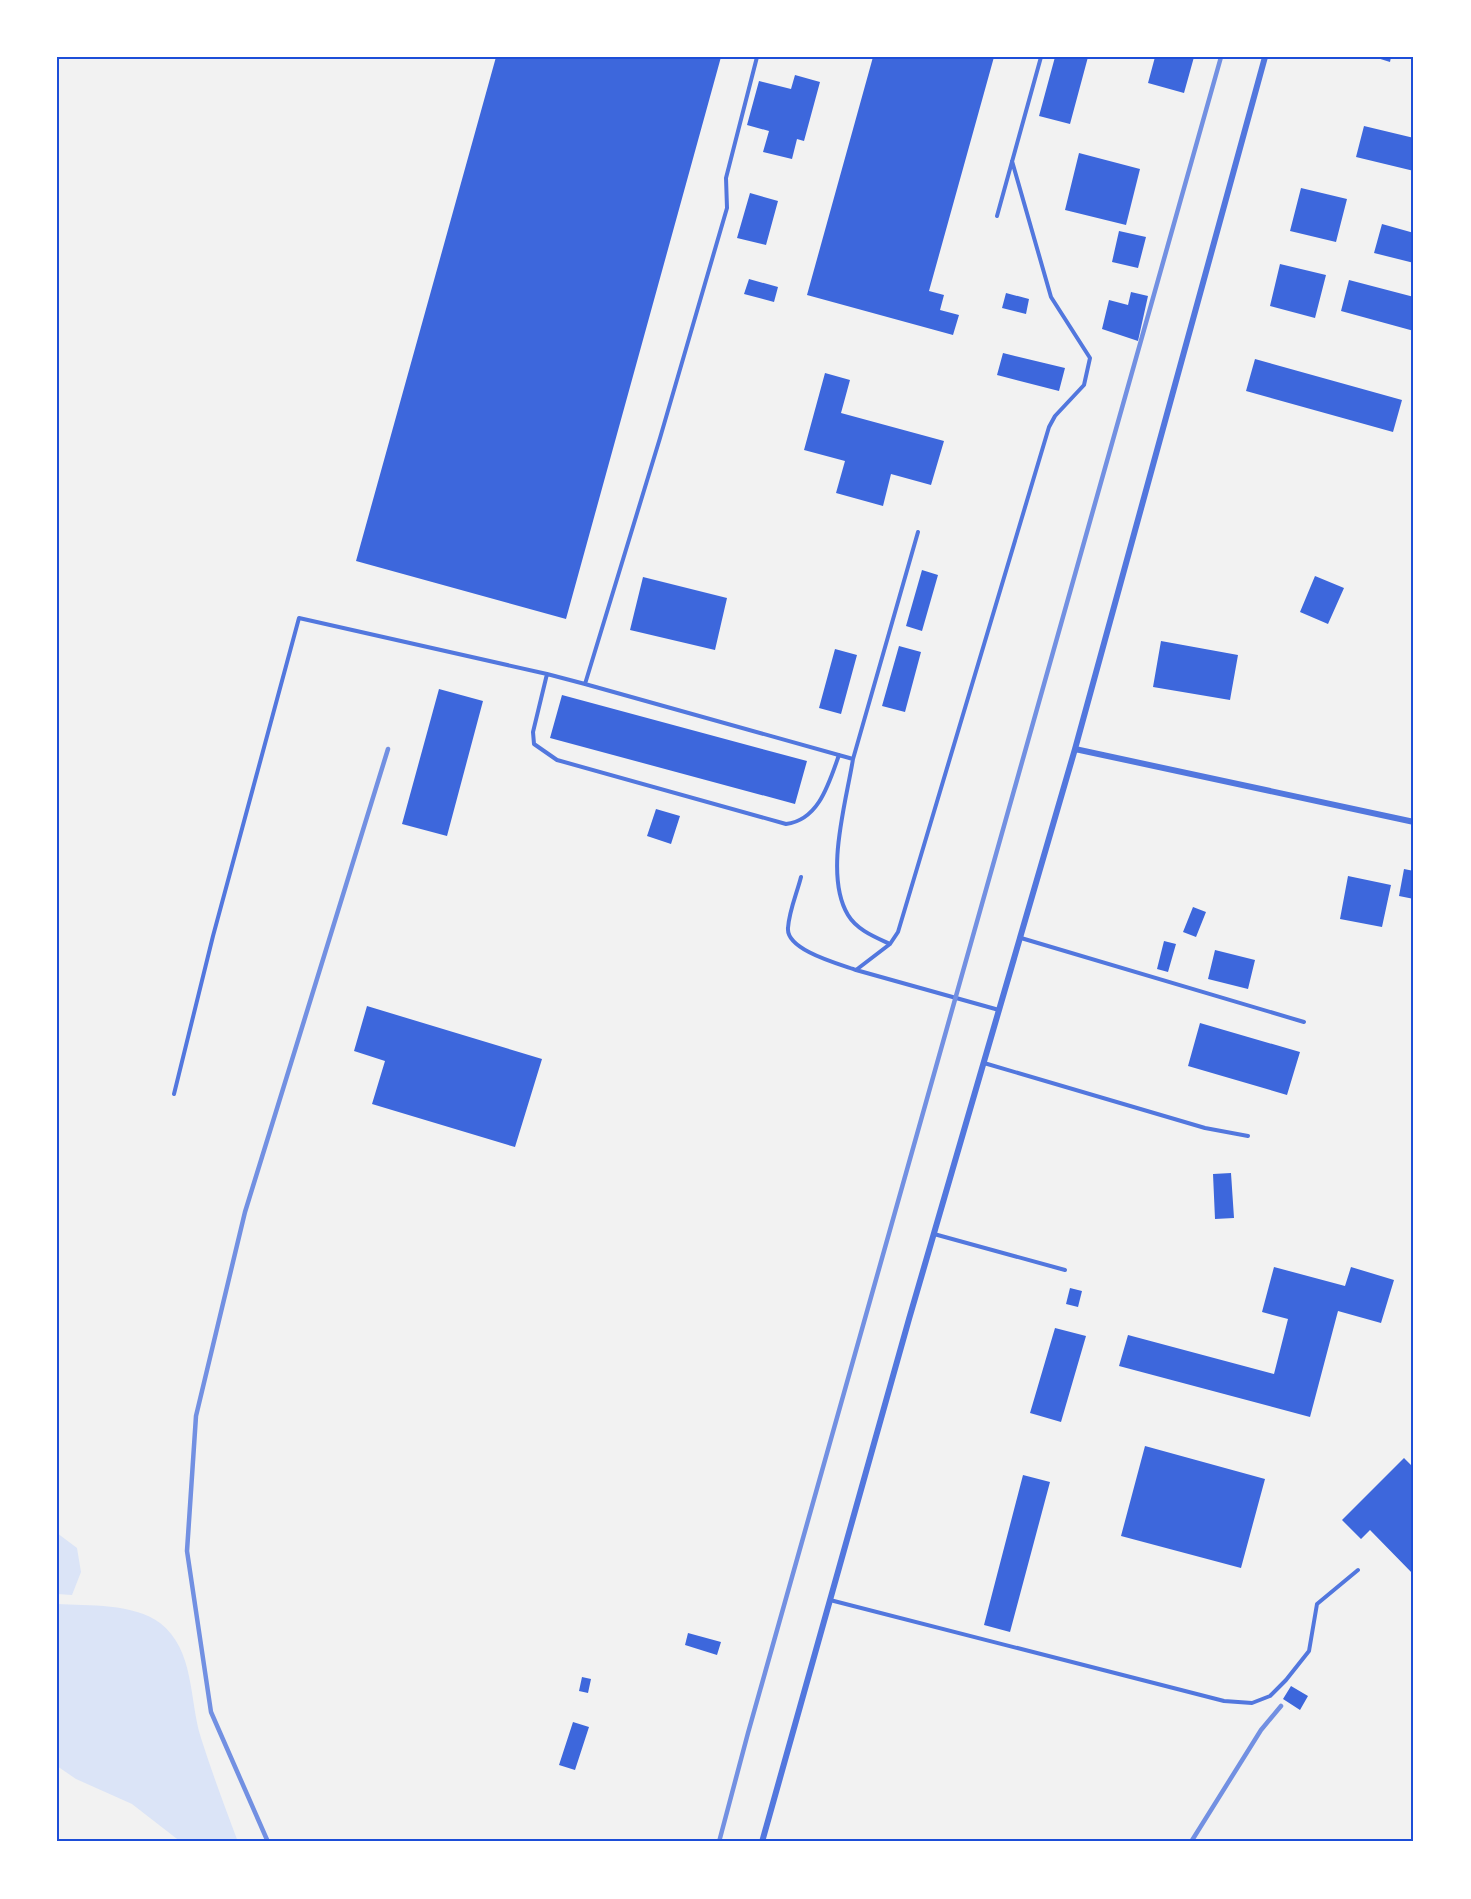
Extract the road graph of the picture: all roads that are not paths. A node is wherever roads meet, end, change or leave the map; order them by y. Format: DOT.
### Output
graph roads {
  1 [pos="757,57"];
  2 [pos="1041,57"];
  3 [pos="1265,57"];
  4 [pos="1012,161"];
  5 [pos="997,216"];
  6 [pos="918,532"];
  7 [pos="547,674"];
  8 [pos="585,684"];
  9 [pos="1075,749"];
  10 [pos="839,755"];
  11 [pos="852,759"];
  12 [pos="1414,822"];
  13 [pos="801,877"];
  14 [pos="1021,938"];
  15 [pos="890,944"];
  16 [pos="856,970"];
  17 [pos="1000,1011"];
  18 [pos="1304,1022"];
  19 [pos="984,1063"];
  20 [pos="174,1094"];
  21 [pos="1248,1136"];
  22 [pos="934,1234"];
  23 [pos="1065,1270"];
  24 [pos="1358,1570"];
  25 [pos="830,1600"];
  26 [pos="762,1842"];
  1 -- 8 [label="lane"];
  2 -- 4 [label="lane"];
  3 -- 9 [label="street"];
  4 -- 5 [label="lane"];
  4 -- 15 [label="lane"];
  6 -- 11 [label="lane"];
  7 -- 8 [label="lane"];
  7 -- 10 [label="lane"];
  7 -- 20 [label="lane"];
  8 -- 10 [label="lane"];
  9 -- 12 [label="street"];
  9 -- 14 [label="street"];
  10 -- 11 [label="lane"];
  11 -- 15 [label="lane"];
  13 -- 16 [label="lane"];
  14 -- 17 [label="street"];
  14 -- 18 [label="lane"];
  15 -- 16 [label="lane"];
  16 -- 17 [label="lane"];
  17 -- 19 [label="street"];
  19 -- 21 [label="lane"];
  19 -- 22 [label="street"];
  22 -- 23 [label="lane"];
  22 -- 25 [label="street"];
  24 -- 25 [label="lane"];
  25 -- 26 [label="street"];
}
